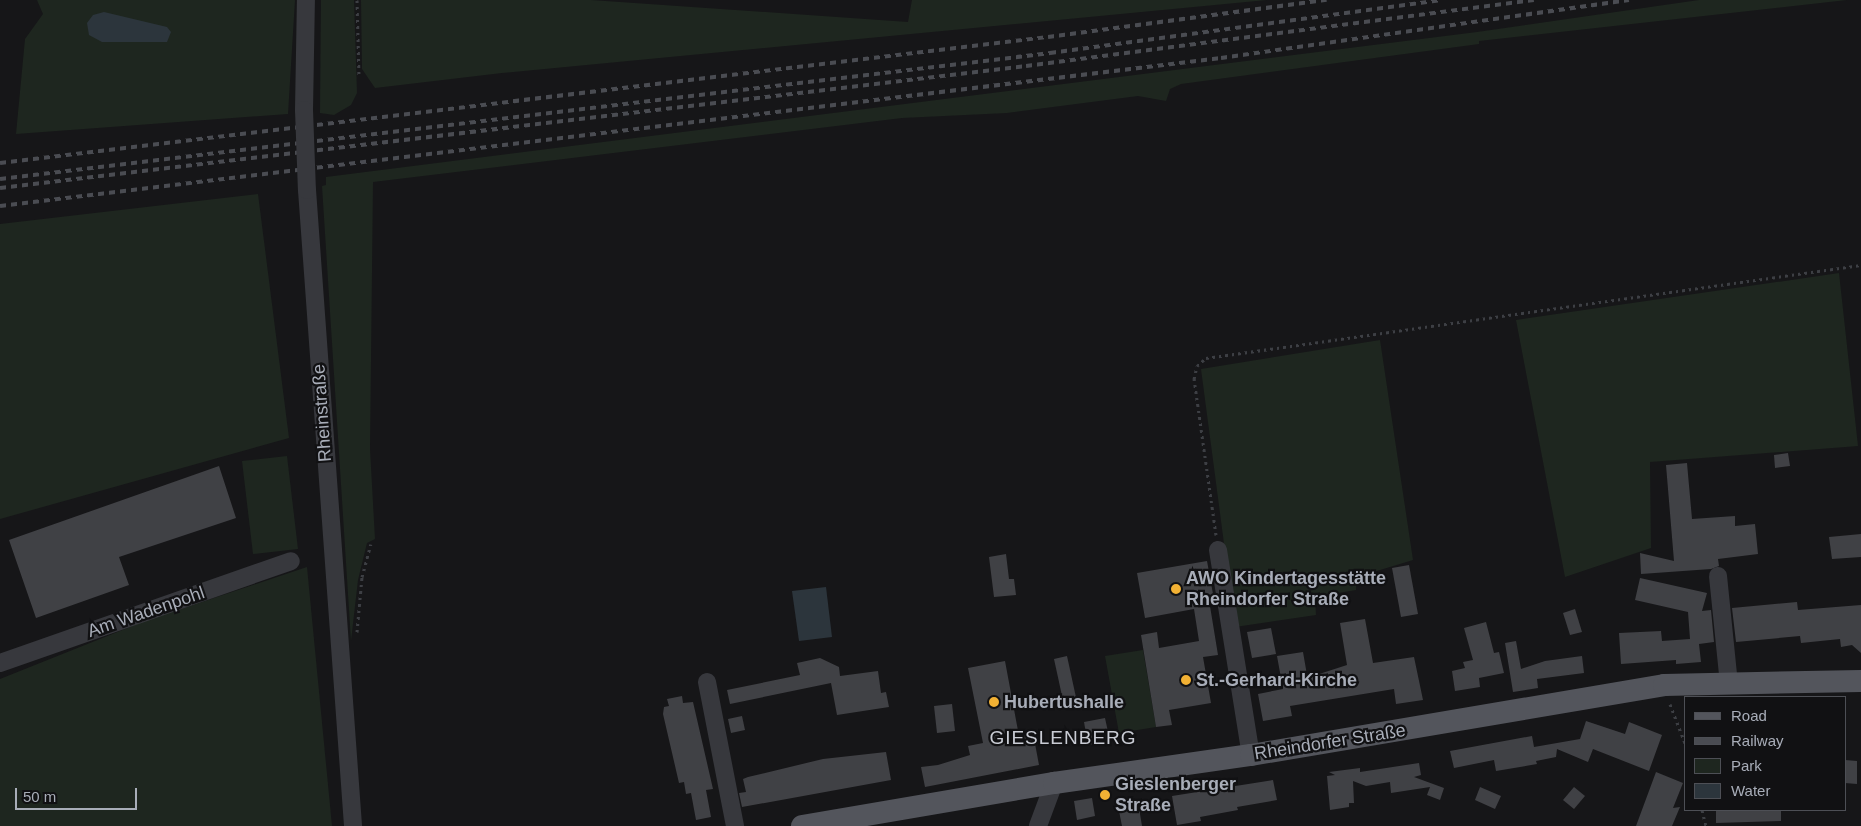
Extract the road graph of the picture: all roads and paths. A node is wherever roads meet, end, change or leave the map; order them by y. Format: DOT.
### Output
graph roads {
  1 [pos="306,0"];
  2 [pos="357,0"];
  3 [pos="359,76"];
  4 [pos="1861,265"];
  5 [pos="371,544"];
  6 [pos="1218,550"];
  7 [pos="291,561"];
  8 [pos="1718,576"];
  9 [pos="356,636"];
  10 [pos="0,663"];
  11 [pos="1861,681"];
  12 [pos="707,682"];
  13 [pos="1729,684"];
  14 [pos="1664,685"];
  15 [pos="1684,740"];
  16 [pos="1251,755"];
  17 [pos="1054,782"];
  18 [pos="1702,811"];
  19 [pos="353,826"];
  20 [pos="735,826"];
  21 [pos="802,826"];
  22 [pos="1038,826"];
  23 [pos="1706,826"];
  1 -- 19 [label="street, Rheinstraße, bridge"];
  2 -- 3 [label="path"];
  4 -- 6 [label="path"];
  5 -- 9 [label="path"];
  6 -- 16 [label="street"];
  7 -- 10 [label="street, Am Wadenpohl"];
  8 -- 13 [label="street"];
  11 -- 13 [label="main road, Rheindorfer Straße"];
  12 -- 20 [label="street"];
  13 -- 14 [label="main road, Rheindorfer Straße"];
  14 -- 15 [label="path"];
  14 -- 16 [label="main road, Rheindorfer Straße"];
  16 -- 17 [label="main road, Rheindorfer Straße"];
  17 -- 21 [label="main road, Rheindorfer Straße"];
  17 -- 22 [label="street"];
  18 -- 23 [label="path"];
}
